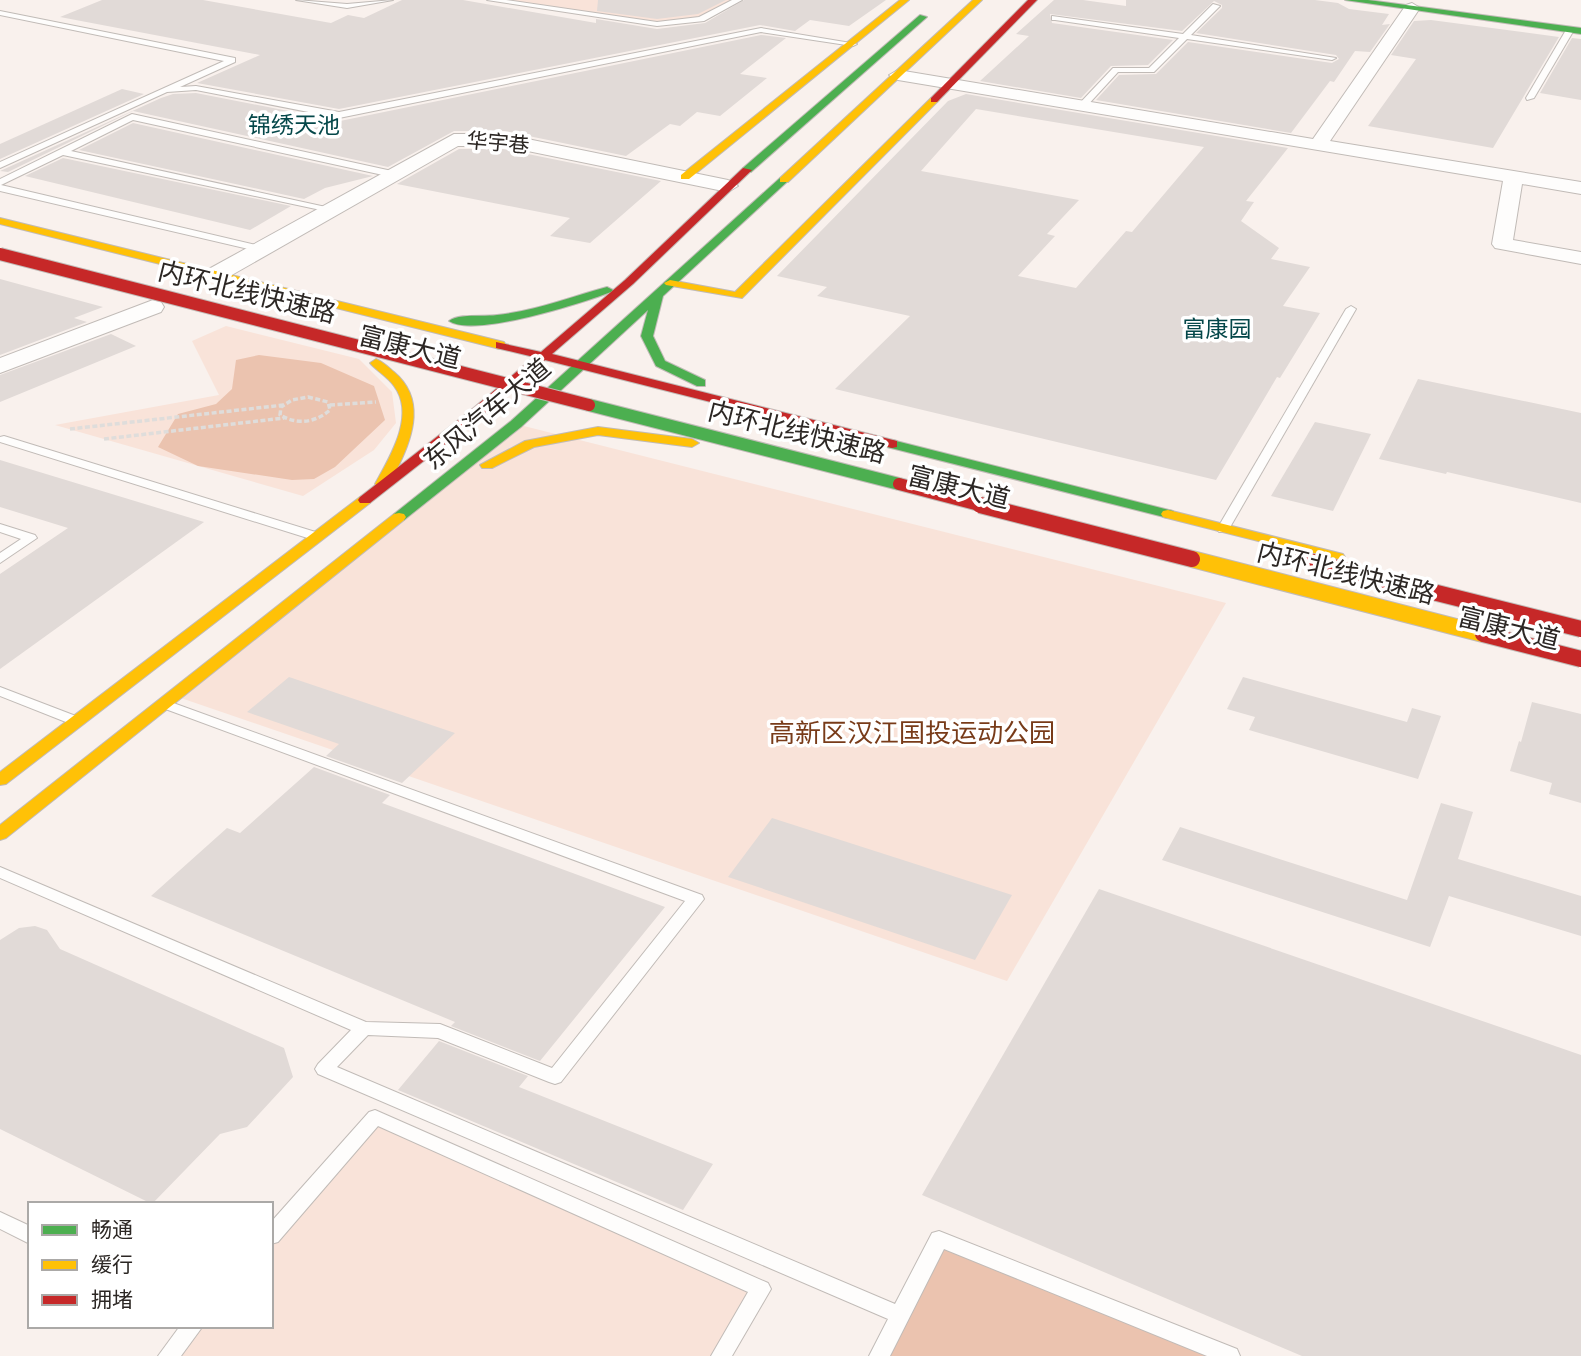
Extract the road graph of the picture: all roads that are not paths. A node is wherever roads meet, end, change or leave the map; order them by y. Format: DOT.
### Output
graph roads {
  1 [pos="300,0"];
  2 [pos="389,0"];
  3 [pos="491,0"];
  4 [pos="737,0"];
  5 [pos="905,0"];
  6 [pos="978,0"];
  7 [pos="1033,0"];
  8 [pos="1349,0"];
  9 [pos="1416,4"];
  10 [pos="1216,6"];
  11 [pos="933,9"];
  12 [pos="0,13"];
  13 [pos="1055,18"];
  14 [pos="1577,27"];
  15 [pos="1184,37"];
  16 [pos="853,44"];
  17 [pos="1332,58"];
  18 [pos="898,75"];
  19 [pos="948,83"];
  20 [pos="167,90"];
  21 [pos="1530,98"];
  22 [pos="1082,106"];
  23 [pos="1318,145"];
  24 [pos="62,152"];
  25 [pos="0,165"];
  26 [pos="392,174"];
  27 [pos="685,177"];
  28 [pos="1513,177"];
  29 [pos="0,183"];
  30 [pos="729,186"];
  31 [pos="0,188"];
  32 [pos="1581,188"];
  33 [pos="330,209"];
  34 [pos="0,221"];
  35 [pos="0,234"];
  36 [pos="261,249"];
  37 [pos="0,254"];
  38 [pos="1581,258"];
  39 [pos="0,267"];
  40 [pos="215,275"];
  41 [pos="628,282"];
  42 [pos="670,282"];
  43 [pos="658,294"];
  44 [pos="153,307"];
  45 [pos="1351,309"];
  46 [pos="386,317"];
  47 [pos="544,356"];
  48 [pos="376,363"];
  49 [pos="582,365"];
  50 [pos="0,366"];
  51 [pos="498,394"];
  52 [pos="538,404"];
  53 [pos="757,410"];
  54 [pos="4,439"];
  55 [pos="692,443"];
  56 [pos="379,491"];
  57 [pos="429,495"];
  58 [pos="0,528"];
  59 [pos="1223,529"];
  60 [pos="319,537"];
  61 [pos="0,559"];
  62 [pos="1581,617"];
  63 [pos="1581,629"];
  64 [pos="1581,659"];
  65 [pos="1581,672"];
  66 [pos="0,691"];
  67 [pos="165,704"];
  68 [pos="77,722"];
  69 [pos="0,780"];
  70 [pos="0,834"];
  71 [pos="0,872"];
  72 [pos="364,1028"];
  73 [pos="0,1220"];
  74 [pos="273,1234"];
  75 [pos="28,1235"];
  76 [pos="900,1315"];
  77 [pos="192,1328"];
  78 [pos="168,1356"];
  79 [pos="721,1356"];
  80 [pos="879,1356"];
  81 [pos="1230,1356"];
  1 -- 2 [label="lane"];
  3 -- 4 [label="lane"];
  5 -- 16 [label="main road"];
  6 -- 18 [label="main road, 东风汽车大道"];
  7 -- 19 [label="main road"];
  8 -- 9 [label="main road"];
  9 -- 14 [label="main road"];
  9 -- 23 [label="street"];
  10 -- 15 [label="lane"];
  11 -- 30 [label="main road, 东风汽车大道"];
  12 -- 20 [label="lane"];
  13 -- 15 [label="lane"];
  14 -- 21 [label="lane"];
  15 -- 17 [label="lane"];
  15 -- 22 [label="lane"];
  16 -- 20 [label="lane"];
  16 -- 27 [label="main road"];
  18 -- 19 [label="street"];
  18 -- 42 [label="main road, 东风汽车大道"];
  19 -- 22 [label="street"];
  19 -- 42 [label="main road"];
  20 -- 25 [label="lane"];
  22 -- 23 [label="street"];
  23 -- 28 [label="street"];
  24 -- 26 [label="lane"];
  24 -- 29 [label="lane"];
  24 -- 33 [label="lane"];
  26 -- 27 [label="street, 华宇巷"];
  26 -- 33 [label="street, 华宇巷"];
  27 -- 30 [label="street, 华宇巷"];
  28 -- 32 [label="street"];
  28 -- 38 [label="street"];
  30 -- 41 [label="main road, 东风汽车大道"];
  31 -- 36 [label="lane"];
  33 -- 36 [label="street, 华宇巷"];
  34 -- 40 [label="main road, 富康大道"];
  35 -- 63 [label="main road, 内环北线快速路, bridge"];
  36 -- 40 [label="street, 华宇巷"];
  37 -- 64 [label="main road, 内环北线快速路, bridge"];
  39 -- 44 [label="main road, 富康大道"];
  40 -- 46 [label="main road, 富康大道"];
  41 -- 46 [label="main road"];
  41 -- 47 [label="main road, 东风汽车大道"];
  42 -- 43 [label="main road, 东风汽车大道"];
  43 -- 49 [label="main road, 东风汽车大道"];
  43 -- 53 [label="main road"];
  44 -- 48 [label="main road, 富康大道"];
  44 -- 50 [label="street"];
  45 -- 59 [label="lane"];
  46 -- 47 [label="main road, 富康大道"];
  47 -- 49 [label="main road, 富康大道"];
  47 -- 51 [label="main road, 东风汽车大道"];
  48 -- 51 [label="main road, 富康大道"];
  48 -- 56 [label="main road"];
  49 -- 52 [label="main road, 东风汽车大道"];
  49 -- 53 [label="main road, 富康大道"];
  51 -- 52 [label="main road, 富康大道"];
  51 -- 56 [label="main road, 东风汽车大道"];
  52 -- 55 [label="main road, 富康大道"];
  52 -- 57 [label="main road, 东风汽车大道"];
  53 -- 59 [label="main road, 富康大道"];
  54 -- 60 [label="lane"];
  55 -- 57 [label="main road"];
  55 -- 65 [label="main road, 富康大道"];
  56 -- 60 [label="main road, 东风汽车大道"];
  57 -- 67 [label="main road, 东风汽车大道"];
  58 -- 61 [label="lane"];
  59 -- 62 [label="main road, 富康大道"];
  60 -- 68 [label="main road, 东风汽车大道"];
  66 -- 68 [label="lane"];
  67 -- 70 [label="main road, 东风汽车大道"];
  67 -- 72 [label="lane"];
  68 -- 69 [label="main road, 东风汽车大道"];
  71 -- 72 [label="lane"];
  72 -- 76 [label="lane"];
  73 -- 75 [label="lane"];
  74 -- 79 [label="lane"];
  76 -- 80 [label="lane"];
  76 -- 81 [label="lane"];
  77 -- 78 [label="lane"];
}
